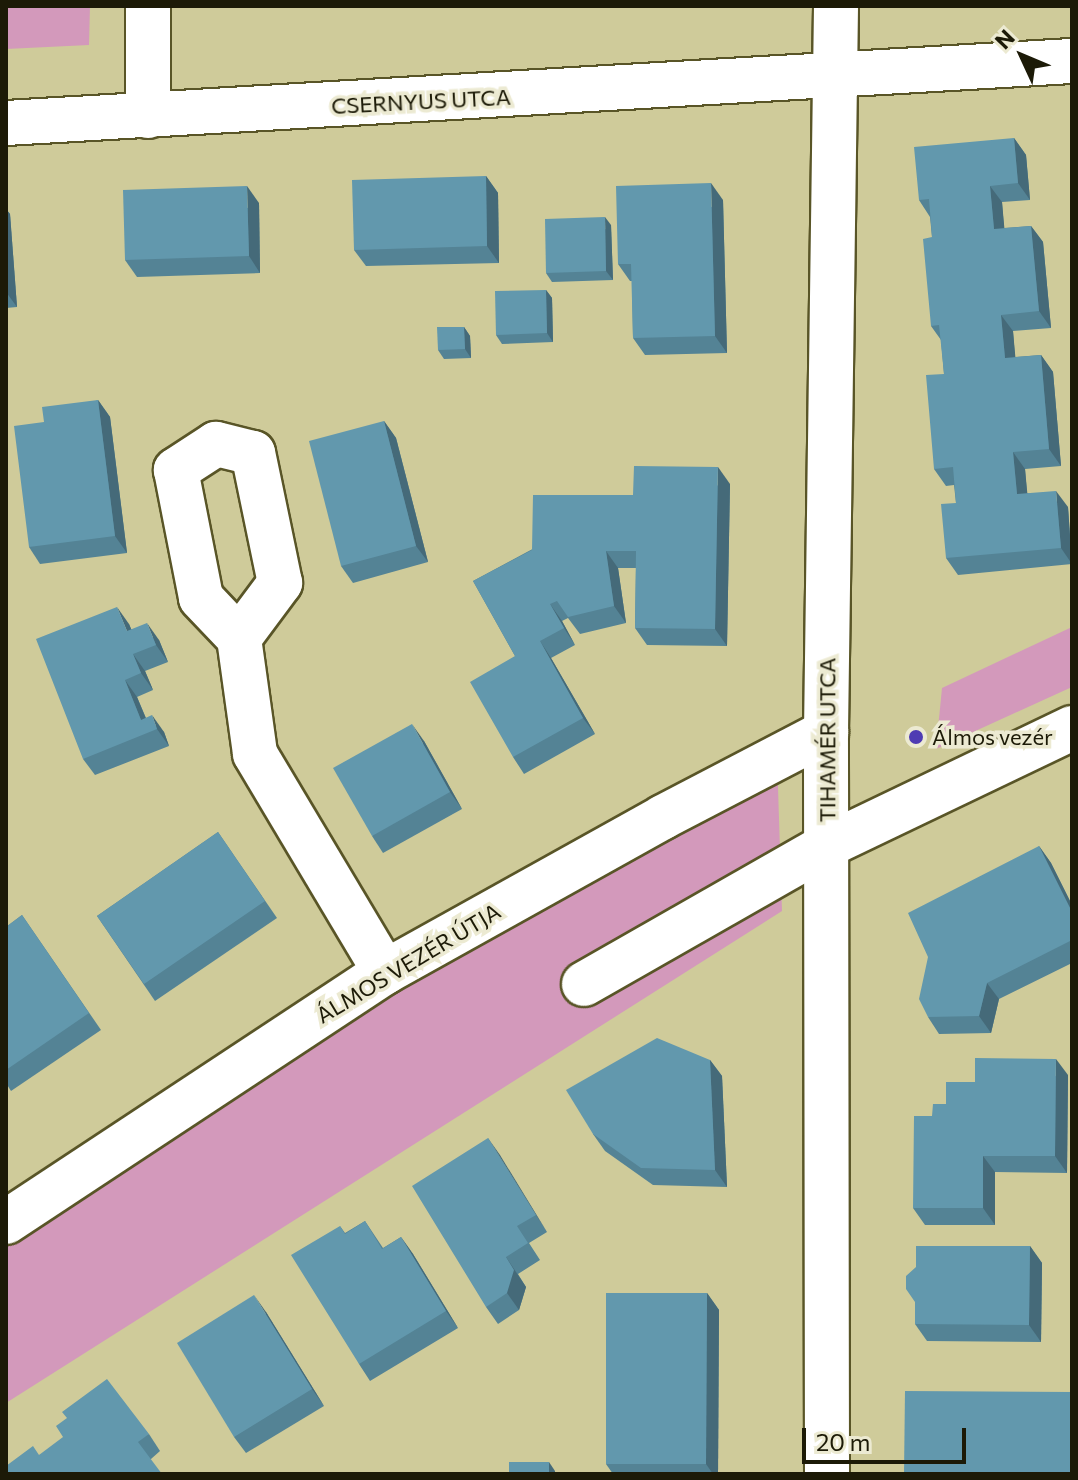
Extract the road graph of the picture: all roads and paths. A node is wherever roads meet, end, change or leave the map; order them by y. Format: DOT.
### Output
graph roads {
  1 [pos="148,6"];
  2 [pos="836,6"];
  3 [pos="1072,61"];
  4 [pos="836,77"];
  5 [pos="148,116"];
  6 [pos="6,123"];
  7 [pos="239,638"];
  8 [pos="1072,728"];
  9 [pos="826,732"];
  10 [pos="828,845"];
  11 [pos="385,972"];
  12 [pos="584,984"];
  13 [pos="6,1222"];
  14 [pos="827,1474"];
  1 -- 5 [label="street"];
  2 -- 4 [label="street, TIHAMÉR UTCA"];
  3 -- 4 [label="street"];
  4 -- 5 [label="street, CSERNYUS UTCA"];
  4 -- 9 [label="street, TIHAMÉR UTCA"];
  5 -- 6 [label="street, CSERNYUS UTCA"];
  7 -- 11 [label="street"];
  8 -- 10 [label="street"];
  9 -- 10 [label="street, TIHAMÉR UTCA"];
  9 -- 11 [label="street, ÁLMOS VEZÉR ÚTJA"];
  10 -- 12 [label="street"];
  10 -- 14 [label="street, TIHAMÉR UTCA"];
  11 -- 13 [label="street, ÁLMOS VEZÉR ÚTJA"];
}
